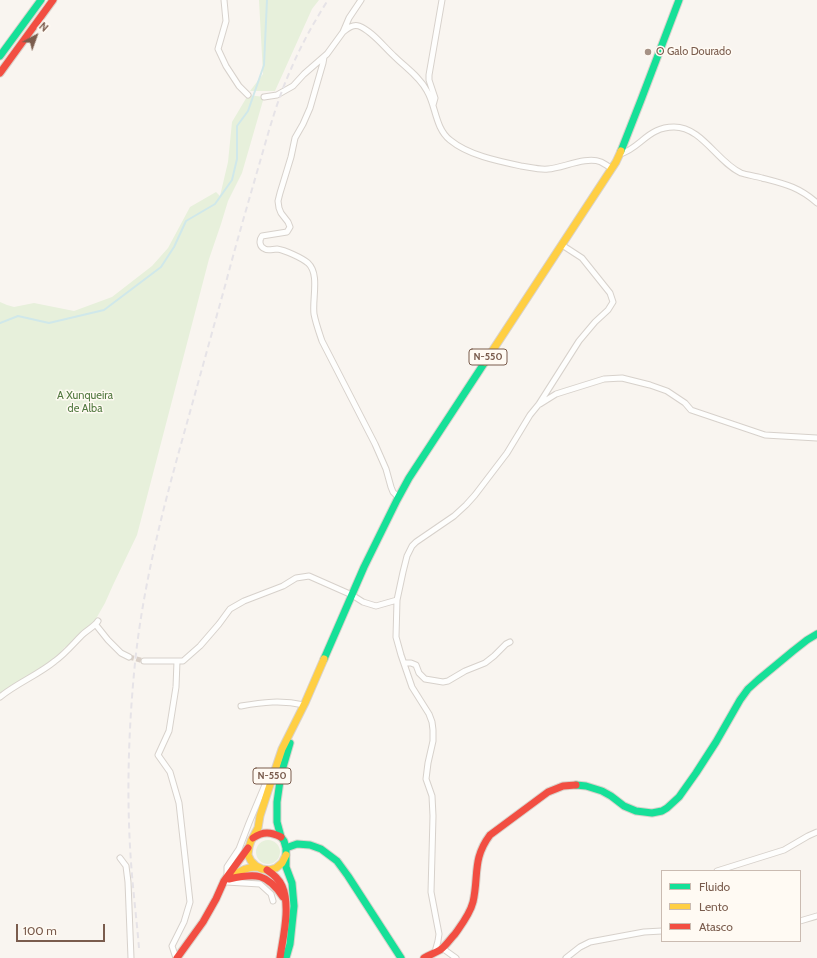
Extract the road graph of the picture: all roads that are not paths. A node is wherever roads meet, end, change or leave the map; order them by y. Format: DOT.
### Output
graph roads {
  1 [pos="41,0"];
  2 [pos="53,0"];
  3 [pos="224,0"];
  4 [pos="360,0"];
  5 [pos="442,0"];
  6 [pos="679,0"];
  7 [pos="343,32"];
  8 [pos="0,56"];
  9 [pos="324,57"];
  10 [pos="0,73"];
  11 [pos="248,95"];
  12 [pos="264,97"];
  13 [pos="433,105"];
  14 [pos="619,154"];
  15 [pos="612,169"];
  16 [pos="817,203"];
  17 [pos="562,245"];
  18 [pos="539,404"];
  19 [pos="817,438"];
  20 [pos="398,497"];
  21 [pos="352,594"];
  22 [pos="397,600"];
  23 [pos="817,634"];
  24 [pos="510,642"];
  25 [pos="129,657"];
  26 [pos="144,661"];
  27 [pos="177,661"];
  28 [pos="404,663"];
  29 [pos="0,697"];
  30 [pos="304,705"];
  31 [pos="241,706"];
  32 [pos="299,716"];
  33 [pos="274,772"];
  34 [pos="817,832"];
  35 [pos="281,837"];
  36 [pos="252,839"];
  37 [pos="248,848"];
  38 [pos="286,852"];
  39 [pos="120,858"];
  40 [pos="257,867"];
  41 [pos="268,870"];
  42 [pos="720,870"];
  43 [pos="227,879"];
  44 [pos="273,900"];
  45 [pos="286,900"];
  46 [pos="817,916"];
  47 [pos="801,921"];
  48 [pos="661,931"];
  49 [pos="442,948"];
  50 [pos="435,952"];
  51 [pos="132,958"];
  52 [pos="176,958"];
  53 [pos="280,958"];
  54 [pos="286,958"];
  55 [pos="400,958"];
  56 [pos="424,958"];
  57 [pos="456,958"];
  58 [pos="566,958"];
  1 -- 8 [label="main road"];
  2 -- 10 [label="main road"];
  3 -- 11 [label="street"];
  4 -- 7 [label="street"];
  5 -- 13 [label="street"];
  6 -- 14 [label="main road, N-550"];
  7 -- 9 [label="street"];
  7 -- 13 [label="street"];
  9 -- 12 [label="street"];
  9 -- 20 [label="street"];
  13 -- 15 [label="street"];
  14 -- 15 [label="main road, N-550"];
  14 -- 16 [label="street"];
  15 -- 17 [label="main road, N-550"];
  17 -- 18 [label="street"];
  17 -- 20 [label="main road, N-550"];
  18 -- 19 [label="street"];
  18 -- 22 [label="street"];
  20 -- 21 [label="main road, N-550"];
  21 -- 22 [label="street"];
  21 -- 27 [label="street"];
  21 -- 30 [label="main road, N-550"];
  22 -- 28 [label="street"];
  23 -- 49 [label="main road"];
  24 -- 28 [label="street"];
  25 -- 29 [label="street"];
  26 -- 27 [label="street"];
  27 -- 52 [label="street"];
  28 -- 50 [label="street"];
  30 -- 31 [label="street"];
  30 -- 32 [label="main road, N-550"];
  32 -- 33 [label="main road, N-550"];
  32 -- 35 [label="main road, N-550"];
  33 -- 36 [label="main road, N-550"];
  33 -- 43 [label="street"];
  34 -- 42 [label="street"];
  35 -- 36 [label="main road"];
  35 -- 38 [label="main road, N-550"];
  36 -- 37 [label="main road, N-550"];
  37 -- 40 [label="main road"];
  37 -- 43 [label="main road"];
  38 -- 41 [label="main road"];
  38 -- 54 [label="main road, N-550"];
  38 -- 55 [label="main road"];
  39 -- 51 [label="street"];
  40 -- 41 [label="main road"];
  40 -- 43 [label="main road"];
  41 -- 45 [label="main road"];
  43 -- 44 [label="street"];
  43 -- 45 [label="main road"];
  43 -- 52 [label="main road"];
  45 -- 53 [label="main road"];
  46 -- 47 [label="street"];
  48 -- 58 [label="street"];
  49 -- 50 [label="main road"];
  49 -- 57 [label="street"];
  50 -- 56 [label="main road"];
}
